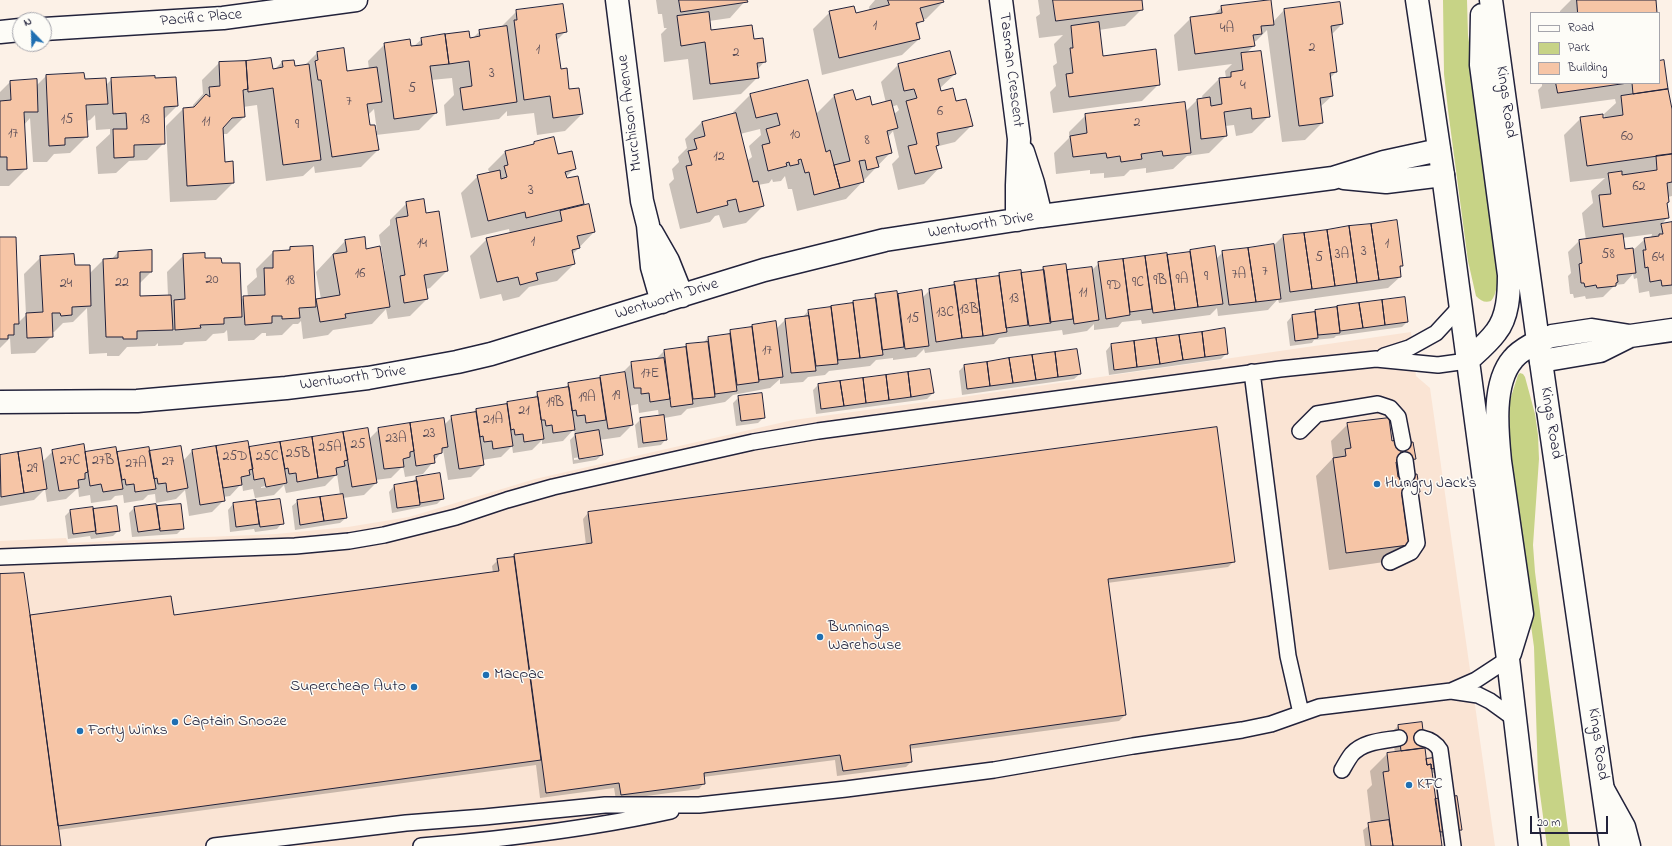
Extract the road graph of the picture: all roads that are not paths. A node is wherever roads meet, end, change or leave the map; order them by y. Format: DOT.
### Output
graph roads {
  1 [pos="356,0"];
  2 [pos="617,0"];
  3 [pos="1001,0"];
  4 [pos="1418,0"];
  5 [pos="1427,0"];
  6 [pos="1482,0"];
  7 [pos="1491,0"];
  8 [pos="52,29"];
  9 [pos="12,31"];
  10 [pos="0,32"];
  11 [pos="1423,41"];
  12 [pos="1019,139"];
  13 [pos="1439,150"];
  14 [pos="1443,175"];
  15 [pos="1333,178"];
  16 [pos="1041,216"];
  17 [pos="1018,220"];
  18 [pos="672,299"];
  19 [pos="1460,308"];
  20 [pos="1672,330"];
  21 [pos="1540,351"];
  22 [pos="1376,359"];
  23 [pos="1467,361"];
  24 [pos="1252,372"];
  25 [pos="0,402"];
  26 [pos="1300,431"];
  27 [pos="1403,443"];
  28 [pos="1405,460"];
  29 [pos="1407,475"];
  30 [pos="1410,493"];
  31 [pos="0,557"];
  32 [pos="1390,562"];
  33 [pos="1508,659"];
  34 [pos="1451,691"];
  35 [pos="1301,713"];
  36 [pos="1515,719"];
  37 [pos="1399,738"];
  38 [pos="1422,738"];
  39 [pos="1342,770"];
  40 [pos="1604,791"];
  41 [pos="699,805"];
  42 [pos="484,817"];
  43 [pos="502,842"];
  44 [pos="468,844"];
  45 [pos="214,846"];
  46 [pos="421,846"];
  47 [pos="1453,846"];
  48 [pos="1530,846"];
  49 [pos="1611,846"];
  50 [pos="1629,846"];
  1 -- 8 [label="main road, Pacific Place"];
  2 -- 18 [label="main road, Murchison Avenue"];
  3 -- 12 [label="main road, Tasman Crescent"];
  4 -- 11 [label="main road"];
  5 -- 11 [label="main road"];
  6 -- 23 [label="main road"];
  7 -- 21 [label="main road, Kings Road"];
  9 -- 10 [label="main road"];
  11 -- 13 [label="main road"];
  12 -- 16 [label="main road, Tasman Crescent"];
  12 -- 17 [label="main road, Tasman Crescent"];
  13 -- 14 [label="main road"];
  13 -- 15 [label="main road, Wentworth Drive"];
  14 -- 15 [label="main road, Wentworth Drive"];
  14 -- 19 [label="main road"];
  15 -- 16 [label="main road, Wentworth Drive"];
  16 -- 17 [label="main road, Wentworth Drive"];
  17 -- 18 [label="main road, Wentworth Drive"];
  18 -- 25 [label="main road, Wentworth Drive"];
  19 -- 22 [label="lane"];
  19 -- 23 [label="main road"];
  20 -- 21 [label="main road"];
  21 -- 33 [label="main road"];
  21 -- 40 [label="main road, Kings Road"];
  22 -- 23 [label="lane"];
  22 -- 24 [label="lane"];
  23 -- 33 [label="main road"];
  24 -- 31 [label="lane"];
  24 -- 35 [label="lane"];
  26 -- 27 [label="lane"];
  28 -- 29 [label="lane"];
  30 -- 32 [label="lane"];
  33 -- 34 [label="lane"];
  33 -- 36 [label="main road"];
  34 -- 35 [label="lane"];
  34 -- 36 [label="lane"];
  35 -- 41 [label="lane"];
  36 -- 48 [label="main road"];
  37 -- 39 [label="lane"];
  38 -- 47 [label="lane"];
  40 -- 49 [label="main road, Kings Road"];
  40 -- 50 [label="main road"];
  41 -- 42 [label="lane"];
  41 -- 43 [label="lane"];
  42 -- 43 [label="lane"];
  42 -- 44 [label="lane"];
  42 -- 45 [label="lane"];
  43 -- 44 [label="lane"];
  44 -- 46 [label="lane"];
}
